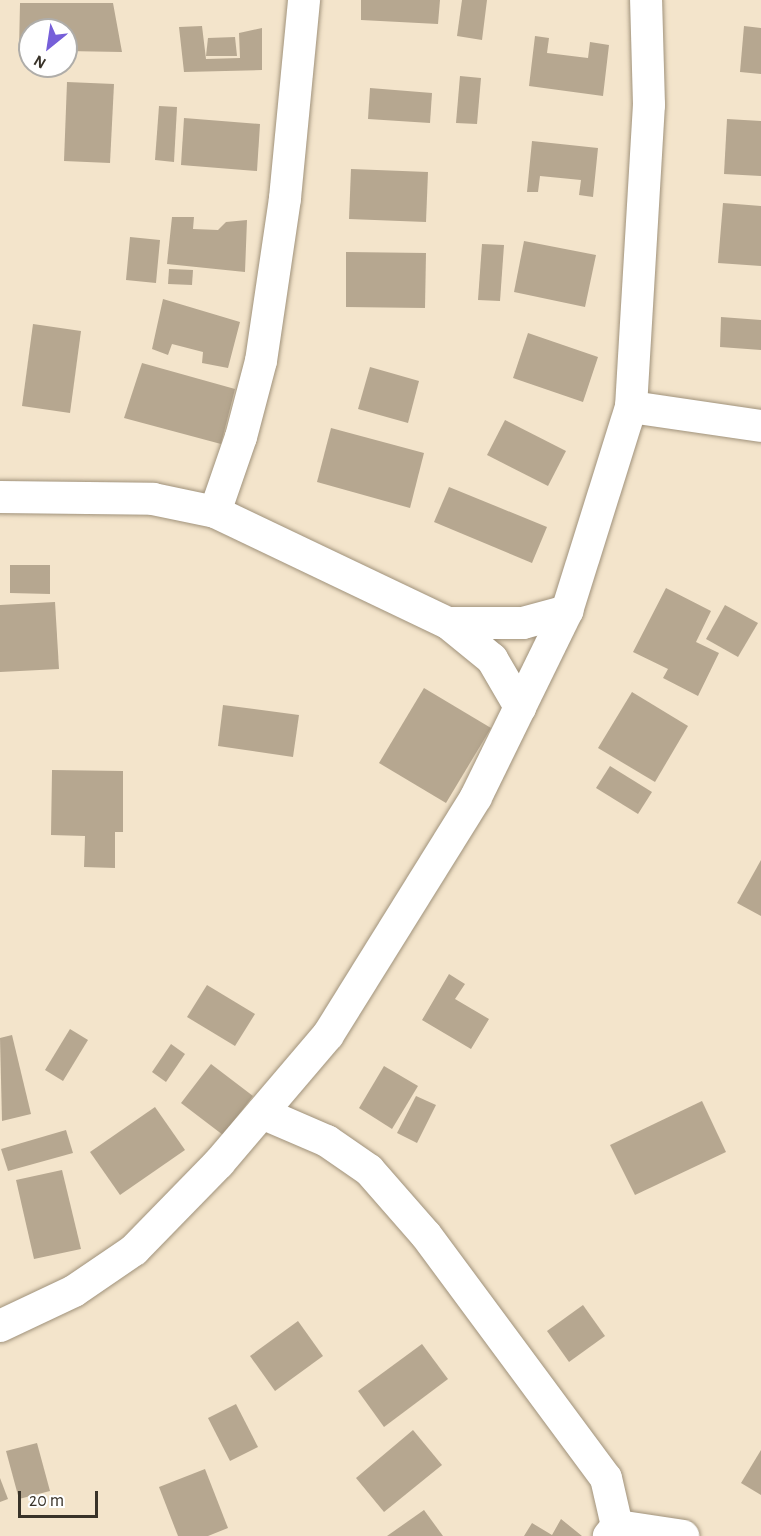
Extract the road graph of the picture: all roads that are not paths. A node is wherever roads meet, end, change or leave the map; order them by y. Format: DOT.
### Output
graph roads {
  1 [pos="304,0"];
  2 [pos="646,0"];
  3 [pos="631,407"];
  4 [pos="761,426"];
  5 [pos="0,497"];
  6 [pos="215,512"];
  7 [pos="567,611"];
  8 [pos="448,623"];
  9 [pos="520,707"];
  10 [pos="262,1113"];
  11 [pos="0,1326"];
  12 [pos="613,1531"];
  13 [pos="683,1536"];
  1 -- 6 [label="street"];
  2 -- 3 [label="street"];
  3 -- 4 [label="street"];
  3 -- 7 [label="street"];
  5 -- 6 [label="street"];
  6 -- 8 [label="street"];
  7 -- 8 [label="street"];
  7 -- 9 [label="street"];
  8 -- 9 [label="street"];
  9 -- 10 [label="street"];
  10 -- 11 [label="street"];
  10 -- 12 [label="street"];
  12 -- 13 [label="street"];
}
